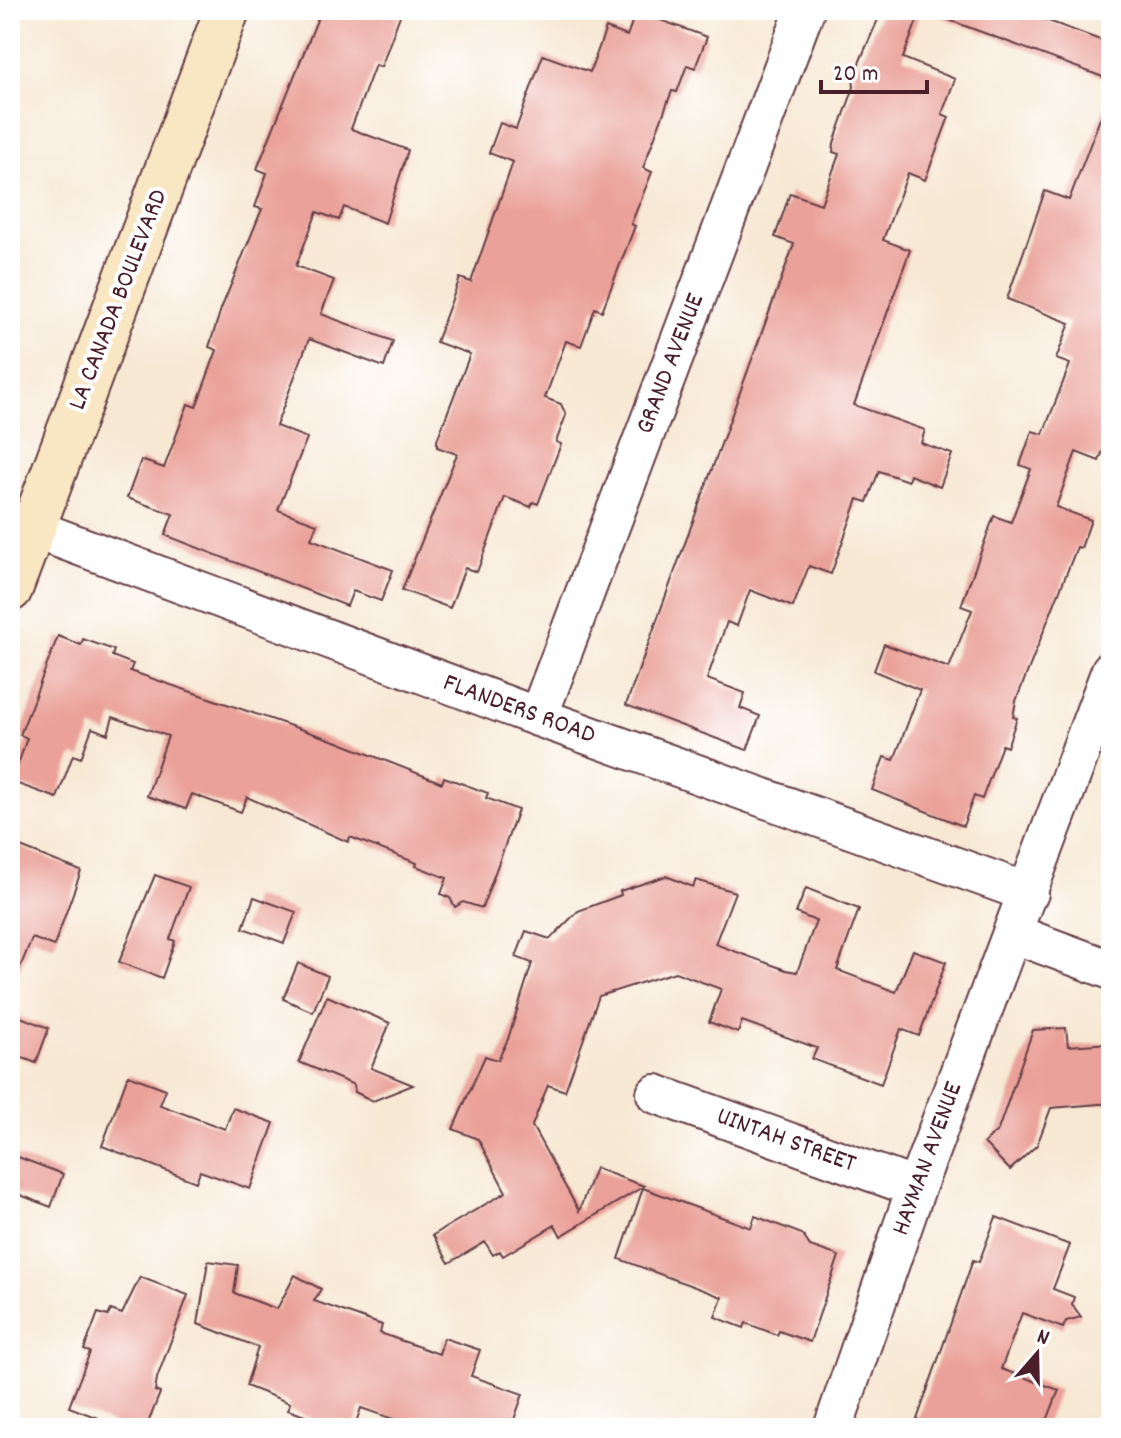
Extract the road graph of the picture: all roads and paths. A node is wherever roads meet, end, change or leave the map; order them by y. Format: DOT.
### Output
graph roads {
  1 [pos="227,10"];
  2 [pos="805,10"];
  3 [pos="21,524"];
  4 [pos="10,589"];
  5 [pos="1111,670"];
  6 [pos="538,717"];
  7 [pos="1029,893"];
  8 [pos="1014,934"];
  9 [pos="1111,970"];
  10 [pos="656,1094"];
  11 [pos="916,1188"];
  12 [pos="833,1428"];
  1 -- 3 [label="street, LA CANADA BOULEVARD"];
  2 -- 6 [label="street, GRAND AVENUE"];
  3 -- 4 [label="street, LA CANADA BOULEVARD"];
  3 -- 6 [label="street, FLANDERS ROAD"];
  5 -- 7 [label="street, HAYMAN AVENUE"];
  6 -- 7 [label="street, FLANDERS ROAD"];
  7 -- 8 [label="street, HAYMAN AVENUE"];
  8 -- 9 [label="street"];
  8 -- 11 [label="street, HAYMAN AVENUE"];
  10 -- 11 [label="street, UINTAH STREET"];
  11 -- 12 [label="street, HAYMAN AVENUE"];
}
